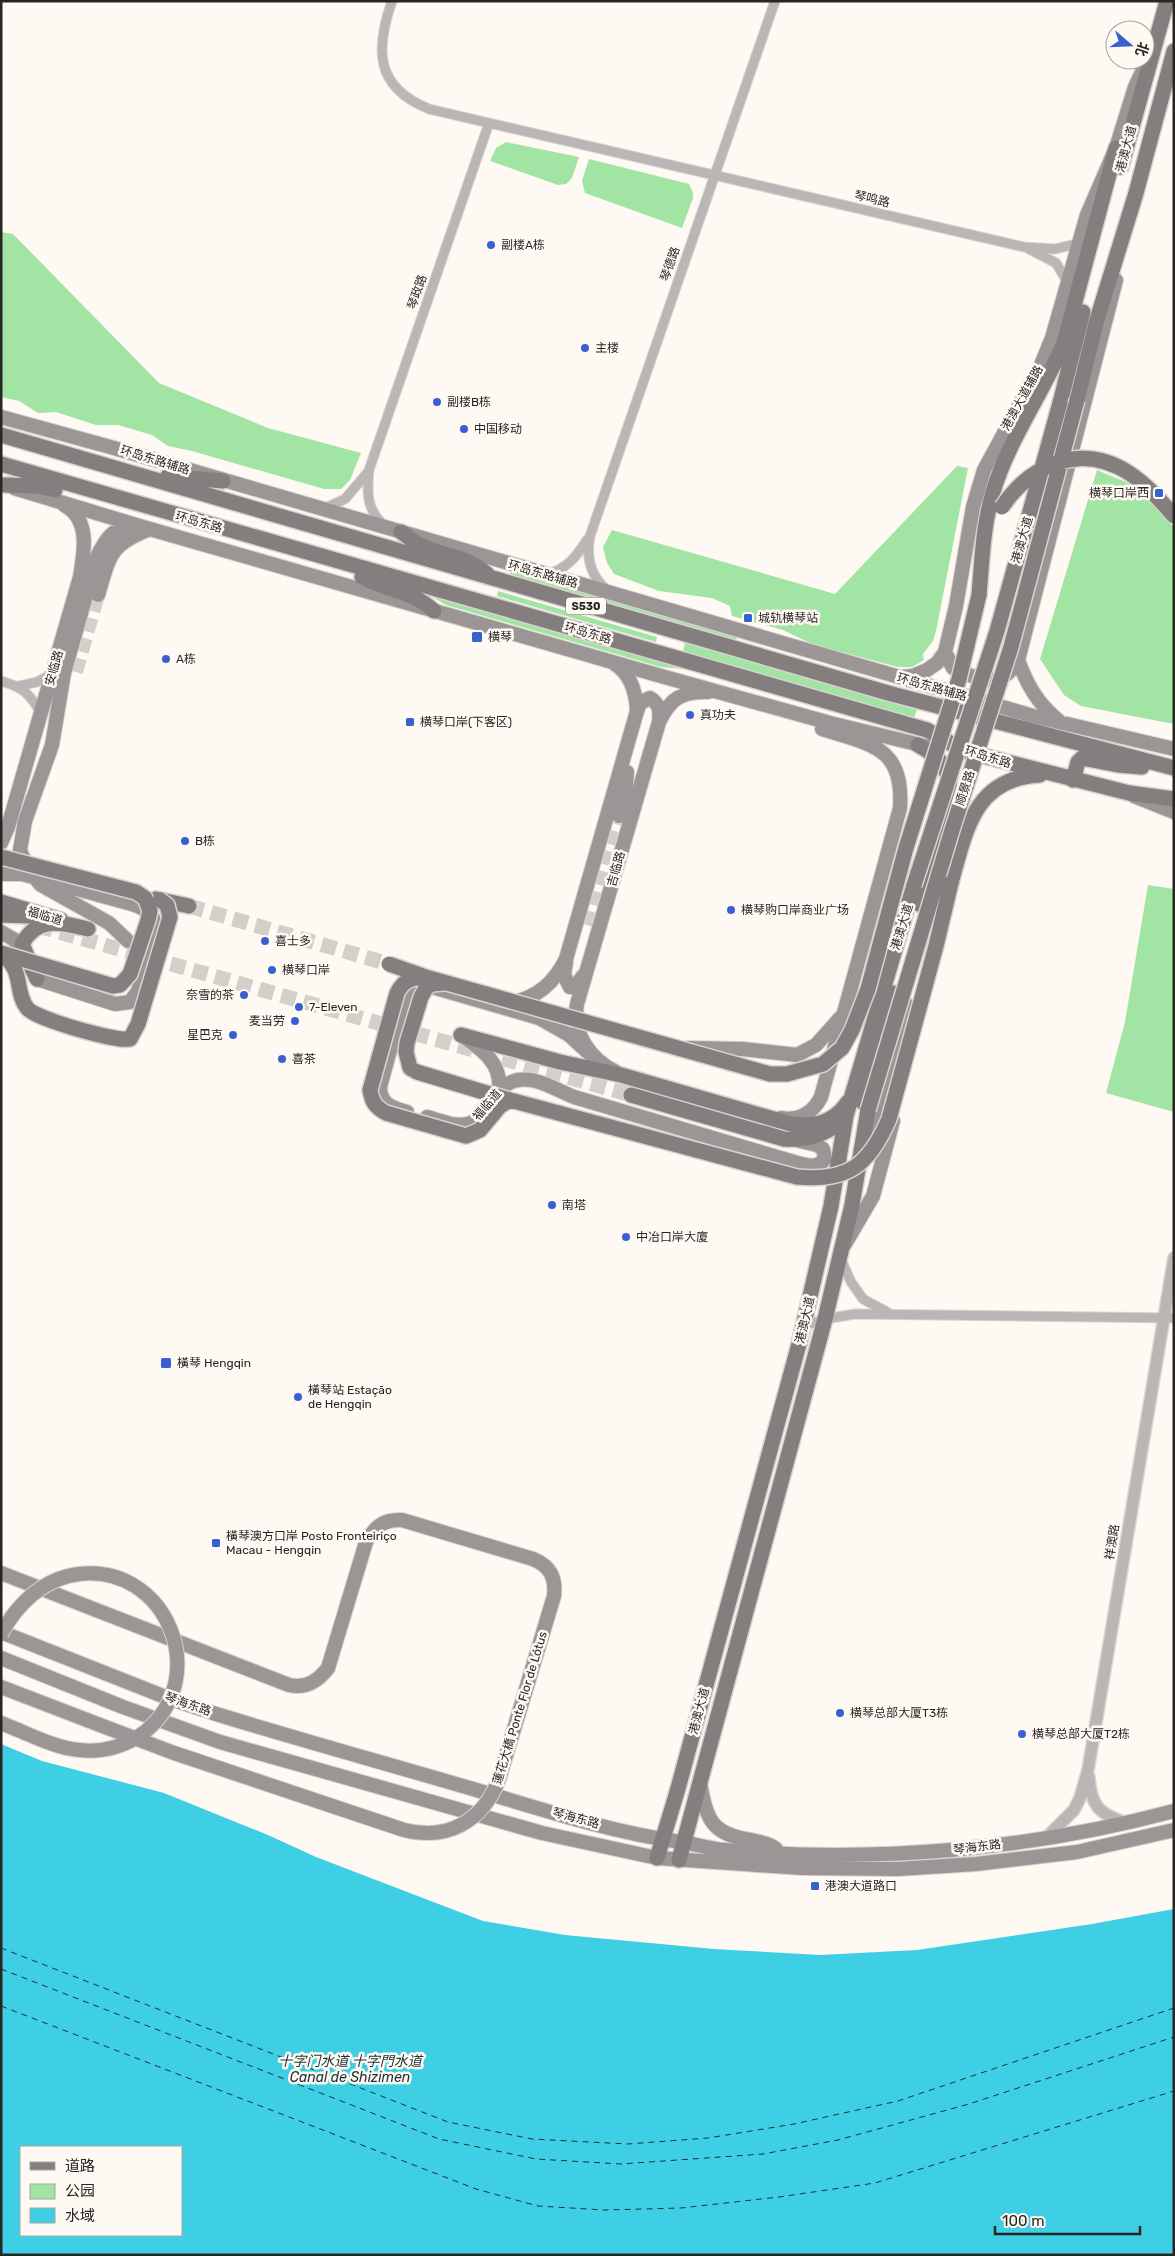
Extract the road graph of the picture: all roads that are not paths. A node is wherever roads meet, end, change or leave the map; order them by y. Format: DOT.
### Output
graph roads {
  1 [pos="392,1"];
  2 [pos="775,1"];
  3 [pos="1167,1"];
  4 [pos="1174,51"];
  5 [pos="489,123"];
  6 [pos="1122,145"];
  7 [pos="714,175"];
  8 [pos="1136,192"];
  9 [pos="1080,243"];
  10 [pos="1024,246"];
  11 [pos="1068,284"];
  12 [pos="1,417"];
  13 [pos="1,435"];
  14 [pos="1,464"];
  15 [pos="112,468"];
  16 [pos="369,470"];
  17 [pos="223,481"];
  18 [pos="3,484"];
  19 [pos="86,490"];
  20 [pos="57,501"];
  21 [pos="323,510"];
  22 [pos="1174,516"];
  23 [pos="132,524"];
  24 [pos="150,529"];
  25 [pos="395,530"];
  26 [pos="590,536"];
  27 [pos="340,562"];
  28 [pos="544,574"];
  29 [pos="492,579"];
  30 [pos="612,594"];
  31 [pos="98,595"];
  32 [pos="979,595"];
  33 [pos="434,611"];
  34 [pos="945,652"];
  35 [pos="604,658"];
  36 [pos="1018,660"];
  37 [pos="52,674"];
  38 [pos="898,677"];
  39 [pos="1,680"];
  40 [pos="19,686"];
  41 [pos="723,692"];
  42 [pos="747,699"];
  43 [pos="41,713"];
  44 [pos="636,715"];
  45 [pos="659,722"];
  46 [pos="1062,723"];
  47 [pos="631,739"];
  48 [pos="918,745"];
  49 [pos="971,749"];
  50 [pos="1174,749"];
  51 [pos="1174,768"];
  52 [pos="1051,775"];
  53 [pos="1073,780"];
  54 [pos="1129,793"];
  55 [pos="1174,799"];
  56 [pos="974,812"];
  57 [pos="1174,812"];
  58 [pos="619,816"];
  59 [pos="952,830"];
  60 [pos="1,844"];
  61 [pos="890,846"];
  62 [pos="1,856"];
  63 [pos="1,874"];
  64 [pos="950,878"];
  65 [pos="914,885"];
  66 [pos="136,892"];
  67 [pos="160,900"];
  68 [pos="1,902"];
  69 [pos="188,906"];
  70 [pos="1,915"];
  71 [pos="44,915"];
  72 [pos="1,932"];
  73 [pos="128,941"];
  74 [pos="1,953"];
  75 [pos="566,959"];
  76 [pos="388,964"];
  77 [pos="587,971"];
  78 [pos="429,978"];
  79 [pos="37,979"];
  80 [pos="453,984"];
  81 [pos="494,1004"];
  82 [pos="845,1012"];
  83 [pos="461,1035"];
  84 [pos="674,1048"];
  85 [pos="592,1055"];
  86 [pos="621,1075"];
  87 [pos="853,1090"];
  88 [pos="630,1094"];
  89 [pos="504,1096"];
  90 [pos="846,1116"];
  91 [pos="769,1117"];
  92 [pos="796,1140"];
  93 [pos="853,1202"];
  94 [pos="831,1206"];
  95 [pos="841,1254"];
  96 [pos="1174,1258"];
  97 [pos="891,1314"];
  98 [pos="1168,1318"];
  99 [pos="825,1319"];
  100 [pos="803,1326"];
  101 [pos="1,1573"];
  102 [pos="1,1633"];
  103 [pos="1,1658"];
  104 [pos="1,1687"];
  105 [pos="1,1723"];
  106 [pos="1088,1770"];
  107 [pos="700,1783"];
  108 [pos="1174,1811"];
  109 [pos="1127,1824"];
  110 [pos="1174,1830"];
  111 [pos="1046,1837"];
  112 [pos="664,1840"];
  113 [pos="683,1842"];
  114 [pos="780,1853"];
  115 [pos="657,1858"];
  116 [pos="678,1860"];
  1 -- 5 [label="street"];
  2 -- 7 [label="street, 琴德路"];
  3 -- 6 [label="main road, 港澳大道"];
  4 -- 8 [label="main road, 港澳大道"];
  5 -- 7 [label="street"];
  5 -- 16 [label="street, 琴政路"];
  6 -- 9 [label="main road, 港澳大道辅路"];
  6 -- 32 [label="main road"];
  6 -- 65 [label="main road, 港澳大道, bridge"];
  7 -- 10 [label="street, 琴鸣路"];
  7 -- 26 [label="street, 琴德路"];
  8 -- 36 [label="main road"];
  8 -- 49 [label="main road, 港澳大道, bridge"];
  9 -- 10 [label="street"];
  9 -- 11 [label="main road, 港澳大道辅路"];
  10 -- 11 [label="street"];
  11 -- 34 [label="main road, 港澳大道辅路"];
  12 -- 17 [label="main road, 环岛东路辅路"];
  13 -- 15 [label="main road, 环岛东路 / S530"];
  14 -- 19 [label="main road, 环岛东路 / S530"];
  15 -- 17 [label="main road"];
  15 -- 29 [label="main road, 环岛东路 / S530"];
  16 -- 21 [label="street"];
  16 -- 25 [label="street"];
  17 -- 21 [label="main road, 环岛东路辅路"];
  18 -- 19 [label="main road"];
  18 -- 20 [label="main road"];
  19 -- 27 [label="main road, 环岛东路 / S530"];
  20 -- 23 [label="main road"];
  20 -- 37 [label="main road, 安临路"];
  21 -- 25 [label="main road, 环岛东路辅路"];
  22 -- 32 [label="main road, bridge"];
  23 -- 24 [label="main road"];
  23 -- 73 [label="main road, 安临路"];
  24 -- 31 [label="main road"];
  24 -- 33 [label="main road"];
  25 -- 28 [label="main road, 环岛东路辅路"];
  25 -- 29 [label="main road"];
  26 -- 28 [label="street, 琴德路"];
  26 -- 30 [label="street, 琴德路"];
  27 -- 33 [label="main road"];
  27 -- 49 [label="main road, 环岛东路 / S530"];
  28 -- 30 [label="main road, 环岛东路辅路"];
  29 -- 51 [label="main road, 环岛东路 / S530"];
  30 -- 38 [label="main road, 环岛东路辅路"];
  32 -- 65 [label="main road, bridge"];
  32 -- 84 [label="main road, bridge"];
  33 -- 35 [label="main road"];
  34 -- 36 [label="main road"];
  34 -- 38 [label="main road"];
  35 -- 41 [label="main road"];
  35 -- 44 [label="main road, 吉临路"];
  36 -- 46 [label="main road"];
  37 -- 40 [label="street"];
  37 -- 43 [label="main road, 安临路"];
  38 -- 46 [label="main road, 环岛东路辅路"];
  39 -- 40 [label="street"];
  40 -- 43 [label="street"];
  41 -- 42 [label="main road"];
  41 -- 45 [label="main road, 吉临路"];
  42 -- 48 [label="main road"];
  42 -- 61 [label="main road"];
  43 -- 60 [label="main road, 安临路"];
  44 -- 45 [label="main road"];
  44 -- 47 [label="main road, 吉临路"];
  45 -- 77 [label="main road, 吉临路"];
  46 -- 50 [label="main road, 环岛东路辅路"];
  47 -- 58 [label="main road"];
  47 -- 75 [label="main road, 吉临路"];
  48 -- 49 [label="main road"];
  48 -- 94 [label="main road"];
  49 -- 52 [label="main road, 环岛东路"];
  49 -- 59 [label="main road, 顺景路, bridge"];
  51 -- 53 [label="main road"];
  52 -- 53 [label="main road, 环岛东路"];
  52 -- 56 [label="main road"];
  53 -- 54 [label="main road, 环岛东路"];
  54 -- 55 [label="main road, 环岛东路"];
  54 -- 57 [label="main road"];
  56 -- 64 [label="main road"];
  56 -- 95 [label="main road"];
  59 -- 93 [label="main road, 港澳大道, bridge"];
  61 -- 64 [label="main road"];
  61 -- 82 [label="main road"];
  62 -- 66 [label="main road, bridge"];
  63 -- 79 [label="main road"];
  64 -- 89 [label="main road, bridge"];
  64 -- 93 [label="main road"];
  65 -- 87 [label="main road, 港澳大道"];
  66 -- 67 [label="main road, bridge"];
  66 -- 74 [label="main road, bridge"];
  67 -- 69 [label="main road"];
  67 -- 74 [label="main road, bridge"];
  68 -- 71 [label="main road, 福临道"];
  70 -- 71 [label="main road"];
  71 -- 79 [label="main road, 福临道"];
  72 -- 79 [label="main road"];
  75 -- 77 [label="main road"];
  75 -- 81 [label="main road, 吉临路"];
  76 -- 78 [label="main road, bridge"];
  77 -- 85 [label="main road, 吉临路"];
  78 -- 80 [label="main road, bridge"];
  78 -- 89 [label="main road, bridge"];
  80 -- 84 [label="main road, bridge"];
  80 -- 89 [label="main road, bridge"];
  81 -- 85 [label="main road, 福临道"];
  81 -- 89 [label="main road, 福临道"];
  82 -- 84 [label="main road"];
  82 -- 91 [label="main road"];
  83 -- 86 [label="main road"];
  83 -- 89 [label="main road"];
  85 -- 86 [label="main road, 吉临路"];
  86 -- 91 [label="main road"];
  87 -- 90 [label="main road, 港澳大道"];
  87 -- 91 [label="main road"];
  88 -- 92 [label="main road, 福临道"];
  89 -- 92 [label="main road, 福临道"];
  90 -- 92 [label="main road, 福临道"];
  90 -- 94 [label="main road, 港澳大道"];
  93 -- 95 [label="main road, 港澳大道"];
  94 -- 100 [label="main road, 港澳大道"];
  95 -- 97 [label="street"];
  95 -- 99 [label="main road, 港澳大道"];
  96 -- 98 [label="street, 祥澳路"];
  97 -- 98 [label="street"];
  97 -- 99 [label="street"];
  98 -- 106 [label="street, 祥澳路"];
  99 -- 100 [label="street"];
  99 -- 107 [label="main road, 港澳大道"];
  100 -- 112 [label="main road, 港澳大道"];
  101 -- 104 [label="main road, 蓮花大橋 Ponte Flor de Lótus, bridge"];
  102 -- 105 [label="main road, bridge"];
  102 -- 112 [label="main road, 琴海东路"];
  103 -- 115 [label="main road, 琴海东路"];
  106 -- 109 [label="street, 祥澳路"];
  106 -- 111 [label="street, 祥澳路"];
  107 -- 113 [label="main road, 港澳大道"];
  107 -- 114 [label="main road"];
  108 -- 109 [label="main road, 琴海东路"];
  109 -- 111 [label="main road, 琴海东路"];
  110 -- 116 [label="main road, 琴海东路"];
  111 -- 114 [label="main road, 琴海东路"];
  112 -- 113 [label="main road, 琴海东路"];
  112 -- 115 [label="main road, 港澳大道"];
  113 -- 114 [label="main road, 琴海东路"];
  113 -- 116 [label="main road"];
  115 -- 116 [label="main road, 琴海东路"];
}
